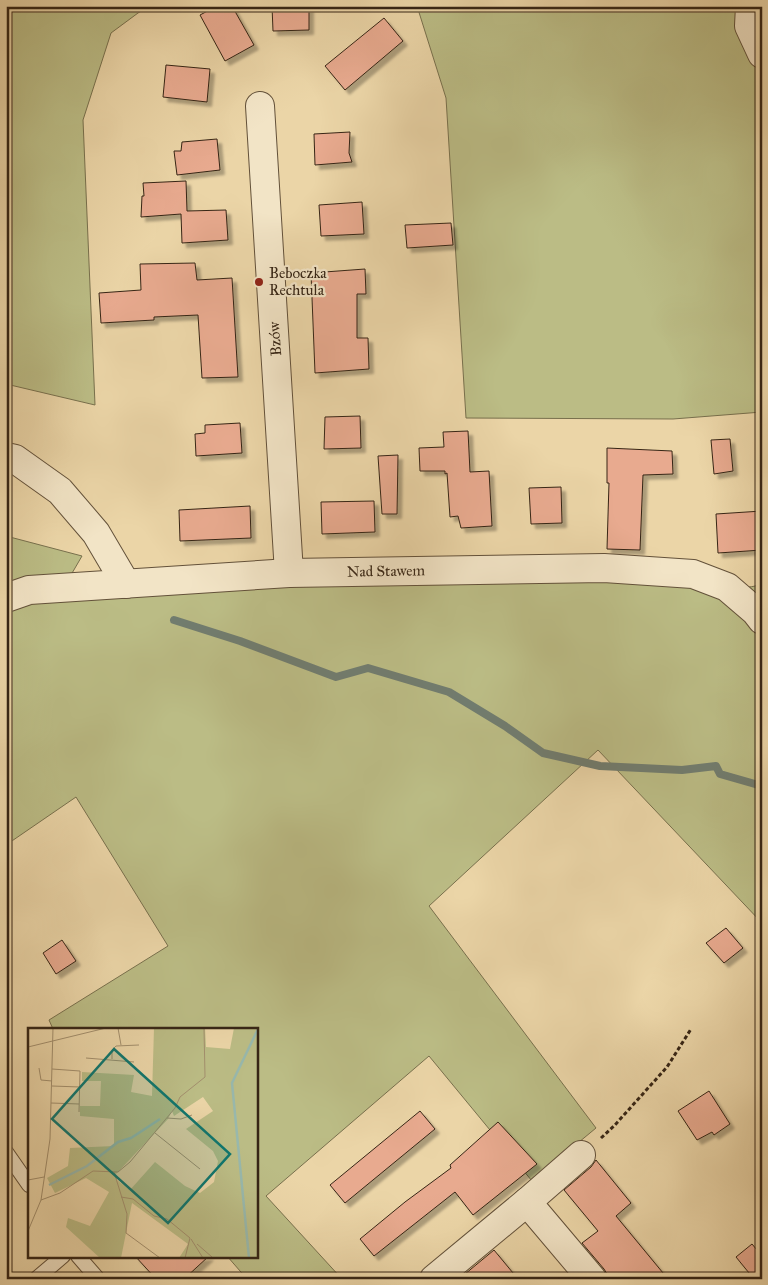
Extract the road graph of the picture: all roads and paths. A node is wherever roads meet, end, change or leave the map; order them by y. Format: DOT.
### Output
graph roads {
  1 [pos="750,6"];
  2 [pos="762,54"];
  3 [pos="260,106"];
  4 [pos="6,456"];
  5 [pos="289,573"];
  6 [pos="126,584"];
  7 [pos="6,598"];
  8 [pos="760,611"];
  9 [pos="691,1028"];
  10 [pos="6,1152"];
  11 [pos="581,1155"];
  12 [pos="28,1183"];
  13 [pos="527,1202"];
  14 [pos="61,1258"];
  15 [pos="80,1258"];
  16 [pos="36,1279"];
  17 [pos="98,1279"];
  18 [pos="434,1279"];
  19 [pos="592,1279"];
  1 -- 2 [label="street"];
  3 -- 5 [label="street, Bzów"];
  4 -- 6 [label="street"];
  5 -- 6 [label="street, Nad Stawem"];
  5 -- 8 [label="street, Nad Stawem"];
  6 -- 7 [label="street, Nad Stawem"];
  9 -- 11 [label="path"];
  10 -- 12 [label="lane"];
  11 -- 13 [label="street"];
  13 -- 18 [label="street"];
  13 -- 19 [label="street"];
  14 -- 16 [label="lane"];
  15 -- 17 [label="lane"];
}
